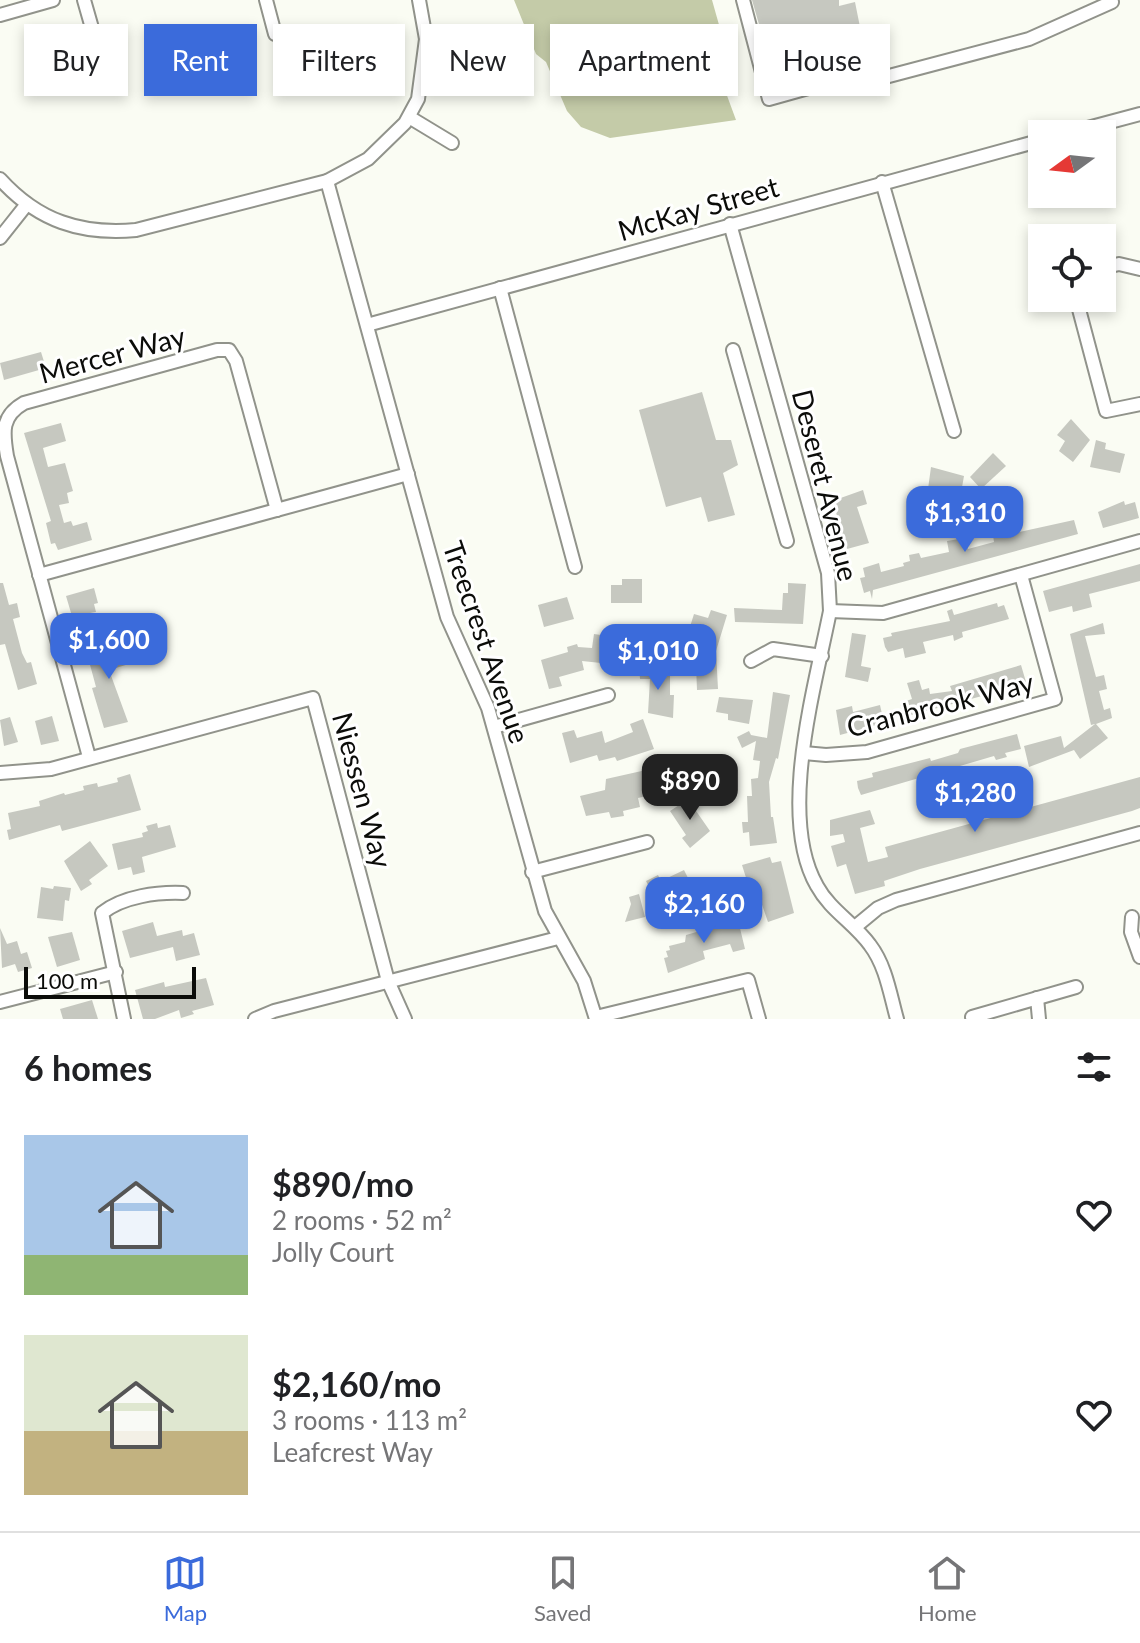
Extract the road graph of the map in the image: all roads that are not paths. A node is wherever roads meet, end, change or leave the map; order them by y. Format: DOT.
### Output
graph roads {
  1 [pos="53,0"];
  2 [pos="84,0"];
  3 [pos="266,0"];
  4 [pos="419,0"];
  5 [pos="743,0"];
  6 [pos="1114,1"];
  7 [pos="0,15"];
  8 [pos="91,24"];
  9 [pos="273,26"];
  10 [pos="754,41"];
  11 [pos="890,76"];
  12 [pos="1140,114"];
  13 [pos="409,117"];
  14 [pos="1116,120"];
  15 [pos="452,143"];
  16 [pos="1028,144"];
  17 [pos="0,179"];
  18 [pos="327,181"];
  19 [pos="882,182"];
  20 [pos="27,204"];
  21 [pos="730,224"];
  22 [pos="0,238"];
  23 [pos="1116,265"];
  24 [pos="1140,269"];
  25 [pos="500,288"];
  26 [pos="1080,312"];
  27 [pos="367,325"];
  28 [pos="733,350"];
  29 [pos="1140,404"];
  30 [pos="954,431"];
  31 [pos="408,474"];
  32 [pos="277,510"];
  33 [pos="787,541"];
  34 [pos="1140,541"];
  35 [pos="575,567"];
  36 [pos="39,575"];
  37 [pos="1021,575"];
  38 [pos="830,611"];
  39 [pos="822,656"];
  40 [pos="751,661"];
  41 [pos="608,695"];
  42 [pos="494,727"];
  43 [pos="804,753"];
  44 [pos="89,757"];
  45 [pos="0,773"];
  46 [pos="1140,833"];
  47 [pos="647,842"];
  48 [pos="532,872"];
  49 [pos="183,893"];
  50 [pos="1132,917"];
  51 [pos="855,927"];
  52 [pos="558,938"];
  53 [pos="1140,957"];
  54 [pos="116,972"];
  55 [pos="388,981"];
  56 [pos="1076,987"];
  57 [pos="1037,998"];
  58 [pos="0,1002"];
  59 [pos="972,1017"];
  60 [pos="596,1018"];
  61 [pos="124,1019"];
  62 [pos="255,1019"];
  63 [pos="405,1019"];
  64 [pos="759,1019"];
  65 [pos="897,1019"];
  66 [pos="1039,1019"];
  1 -- 7 [label="street"];
  2 -- 8 [label="street"];
  3 -- 9 [label="street"];
  4 -- 13 [label="street"];
  5 -- 10 [label="street"];
  6 -- 11 [label="street"];
  12 -- 14 [label="street"];
  13 -- 15 [label="street"];
  13 -- 18 [label="street"];
  16 -- 19 [label="street, McKay Street"];
  17 -- 20 [label="street"];
  18 -- 20 [label="street"];
  18 -- 27 [label="street, Treecrest Avenue"];
  19 -- 21 [label="street, McKay Street"];
  19 -- 30 [label="street"];
  20 -- 22 [label="street"];
  21 -- 25 [label="street, McKay Street"];
  21 -- 38 [label="street, Deseret Avenue"];
  23 -- 24 [label="street"];
  25 -- 27 [label="street, McKay Street"];
  25 -- 35 [label="street"];
  26 -- 29 [label="street"];
  27 -- 31 [label="street, Treecrest Avenue"];
  28 -- 33 [label="street"];
  31 -- 32 [label="street"];
  31 -- 42 [label="street, Treecrest Avenue"];
  32 -- 36 [label="street"];
  32 -- 36 [label="street, Mercer Way"];
  34 -- 37 [label="street"];
  36 -- 44 [label="street, Mercer Way"];
  37 -- 38 [label="street"];
  37 -- 43 [label="street, Cranbrook Way"];
  38 -- 39 [label="street, Deseret Avenue"];
  39 -- 40 [label="street"];
  39 -- 43 [label="street, Deseret Avenue"];
  41 -- 42 [label="street"];
  42 -- 48 [label="street, Treecrest Avenue"];
  43 -- 51 [label="street, Deseret Avenue"];
  44 -- 45 [label="street, Niessen Way"];
  44 -- 55 [label="street, Niessen Way"];
  46 -- 51 [label="street"];
  47 -- 48 [label="street"];
  48 -- 52 [label="street, Treecrest Avenue"];
  49 -- 54 [label="street"];
  50 -- 53 [label="street"];
  51 -- 65 [label="street, Deseret Avenue"];
  52 -- 55 [label="street"];
  52 -- 60 [label="street, Treecrest Avenue"];
  54 -- 58 [label="street"];
  54 -- 61 [label="street"];
  55 -- 62 [label="street"];
  55 -- 63 [label="street, Niessen Way"];
  56 -- 57 [label="street"];
  57 -- 59 [label="street"];
  57 -- 66 [label="street"];
  60 -- 64 [label="street"];
}
